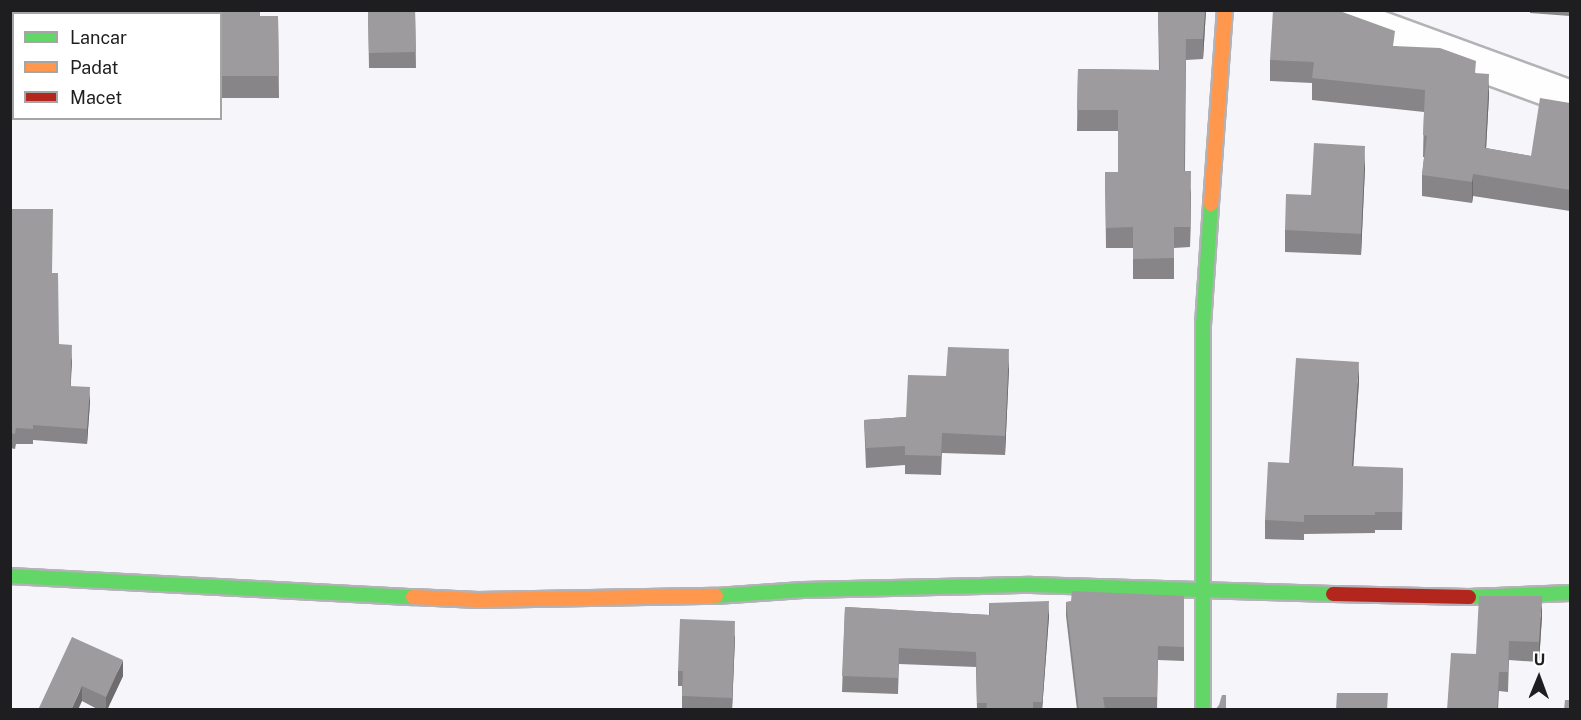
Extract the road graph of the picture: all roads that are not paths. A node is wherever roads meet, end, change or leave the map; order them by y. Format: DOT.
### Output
graph roads {
  1 [pos="1225,10"];
  2 [pos="1332,10"];
  3 [pos="1570,97"];
  4 [pos="10,576"];
  5 [pos="1201,592"];
  6 [pos="1570,593"];
  7 [pos="1203,710"];
  1 -- 5 [label="street"];
  2 -- 3 [label="street"];
  4 -- 5 [label="street"];
  5 -- 6 [label="street"];
  5 -- 7 [label="street"];
}
